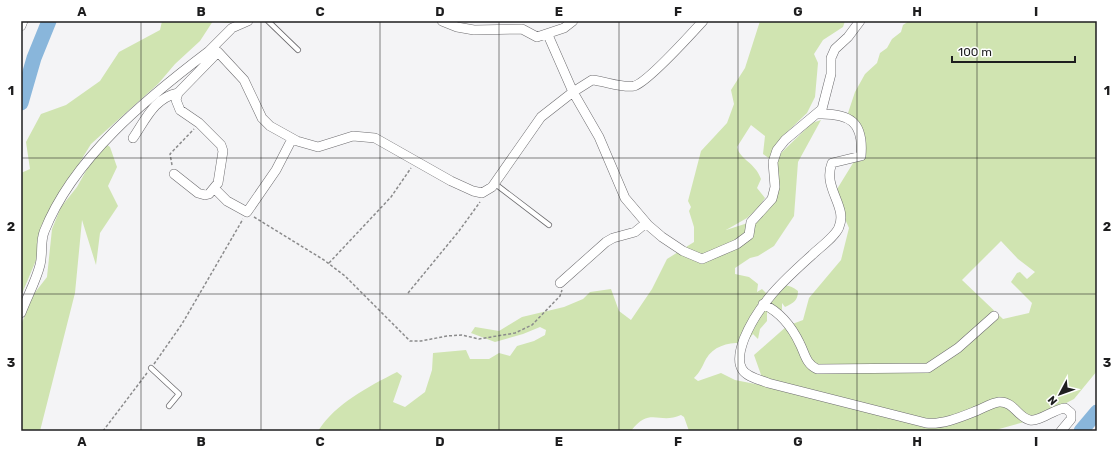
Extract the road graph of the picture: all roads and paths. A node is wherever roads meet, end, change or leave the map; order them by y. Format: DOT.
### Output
graph roads {
  1 [pos="23,21"];
  2 [pos="248,21"];
  3 [pos="268,21"];
  4 [pos="442,21"];
  5 [pos="703,21"];
  6 [pos="860,21"];
  7 [pos="571,22"];
  8 [pos="21,26"];
  9 [pos="548,35"];
  10 [pos="298,50"];
  11 [pos="209,51"];
  12 [pos="218,52"];
  13 [pos="573,92"];
  14 [pos="178,93"];
  15 [pos="818,114"];
  16 [pos="199,123"];
  17 [pos="133,138"];
  18 [pos="292,139"];
  19 [pos="415,160"];
  20 [pos="174,174"];
  21 [pos="494,183"];
  22 [pos="214,188"];
  23 [pos="482,193"];
  24 [pos="247,212"];
  25 [pos="646,223"];
  26 [pos="549,225"];
  27 [pos="329,263"];
  28 [pos="560,283"];
  29 [pos="408,292"];
  30 [pos="763,304"];
  31 [pos="21,313"];
  32 [pos="994,316"];
  33 [pos="151,368"];
  34 [pos="169,406"];
  35 [pos="103,431"];
  36 [pos="1062,431"];
  1 -- 8 [label="street"];
  2 -- 11 [label="street"];
  3 -- 10 [label="lane"];
  4 -- 9 [label="street"];
  5 -- 13 [label="street"];
  6 -- 15 [label="street"];
  7 -- 9 [label="street"];
  9 -- 13 [label="street"];
  11 -- 12 [label="street"];
  11 -- 31 [label="street"];
  12 -- 14 [label="street"];
  12 -- 18 [label="street"];
  13 -- 21 [label="street"];
  13 -- 25 [label="street"];
  14 -- 16 [label="street"];
  14 -- 17 [label="street"];
  15 -- 25 [label="street"];
  15 -- 30 [label="street"];
  16 -- 20 [label="path"];
  16 -- 22 [label="street"];
  18 -- 19 [label="street"];
  18 -- 24 [label="street"];
  19 -- 23 [label="street"];
  19 -- 27 [label="path"];
  20 -- 22 [label="street"];
  21 -- 23 [label="street"];
  21 -- 26 [label="lane"];
  22 -- 24 [label="street"];
  23 -- 29 [label="path"];
  24 -- 27 [label="path"];
  24 -- 33 [label="path"];
  25 -- 28 [label="street"];
  27 -- 28 [label="path"];
  30 -- 32 [label="street"];
  30 -- 36 [label="street"];
  33 -- 34 [label="lane"];
  33 -- 35 [label="path"];
}
